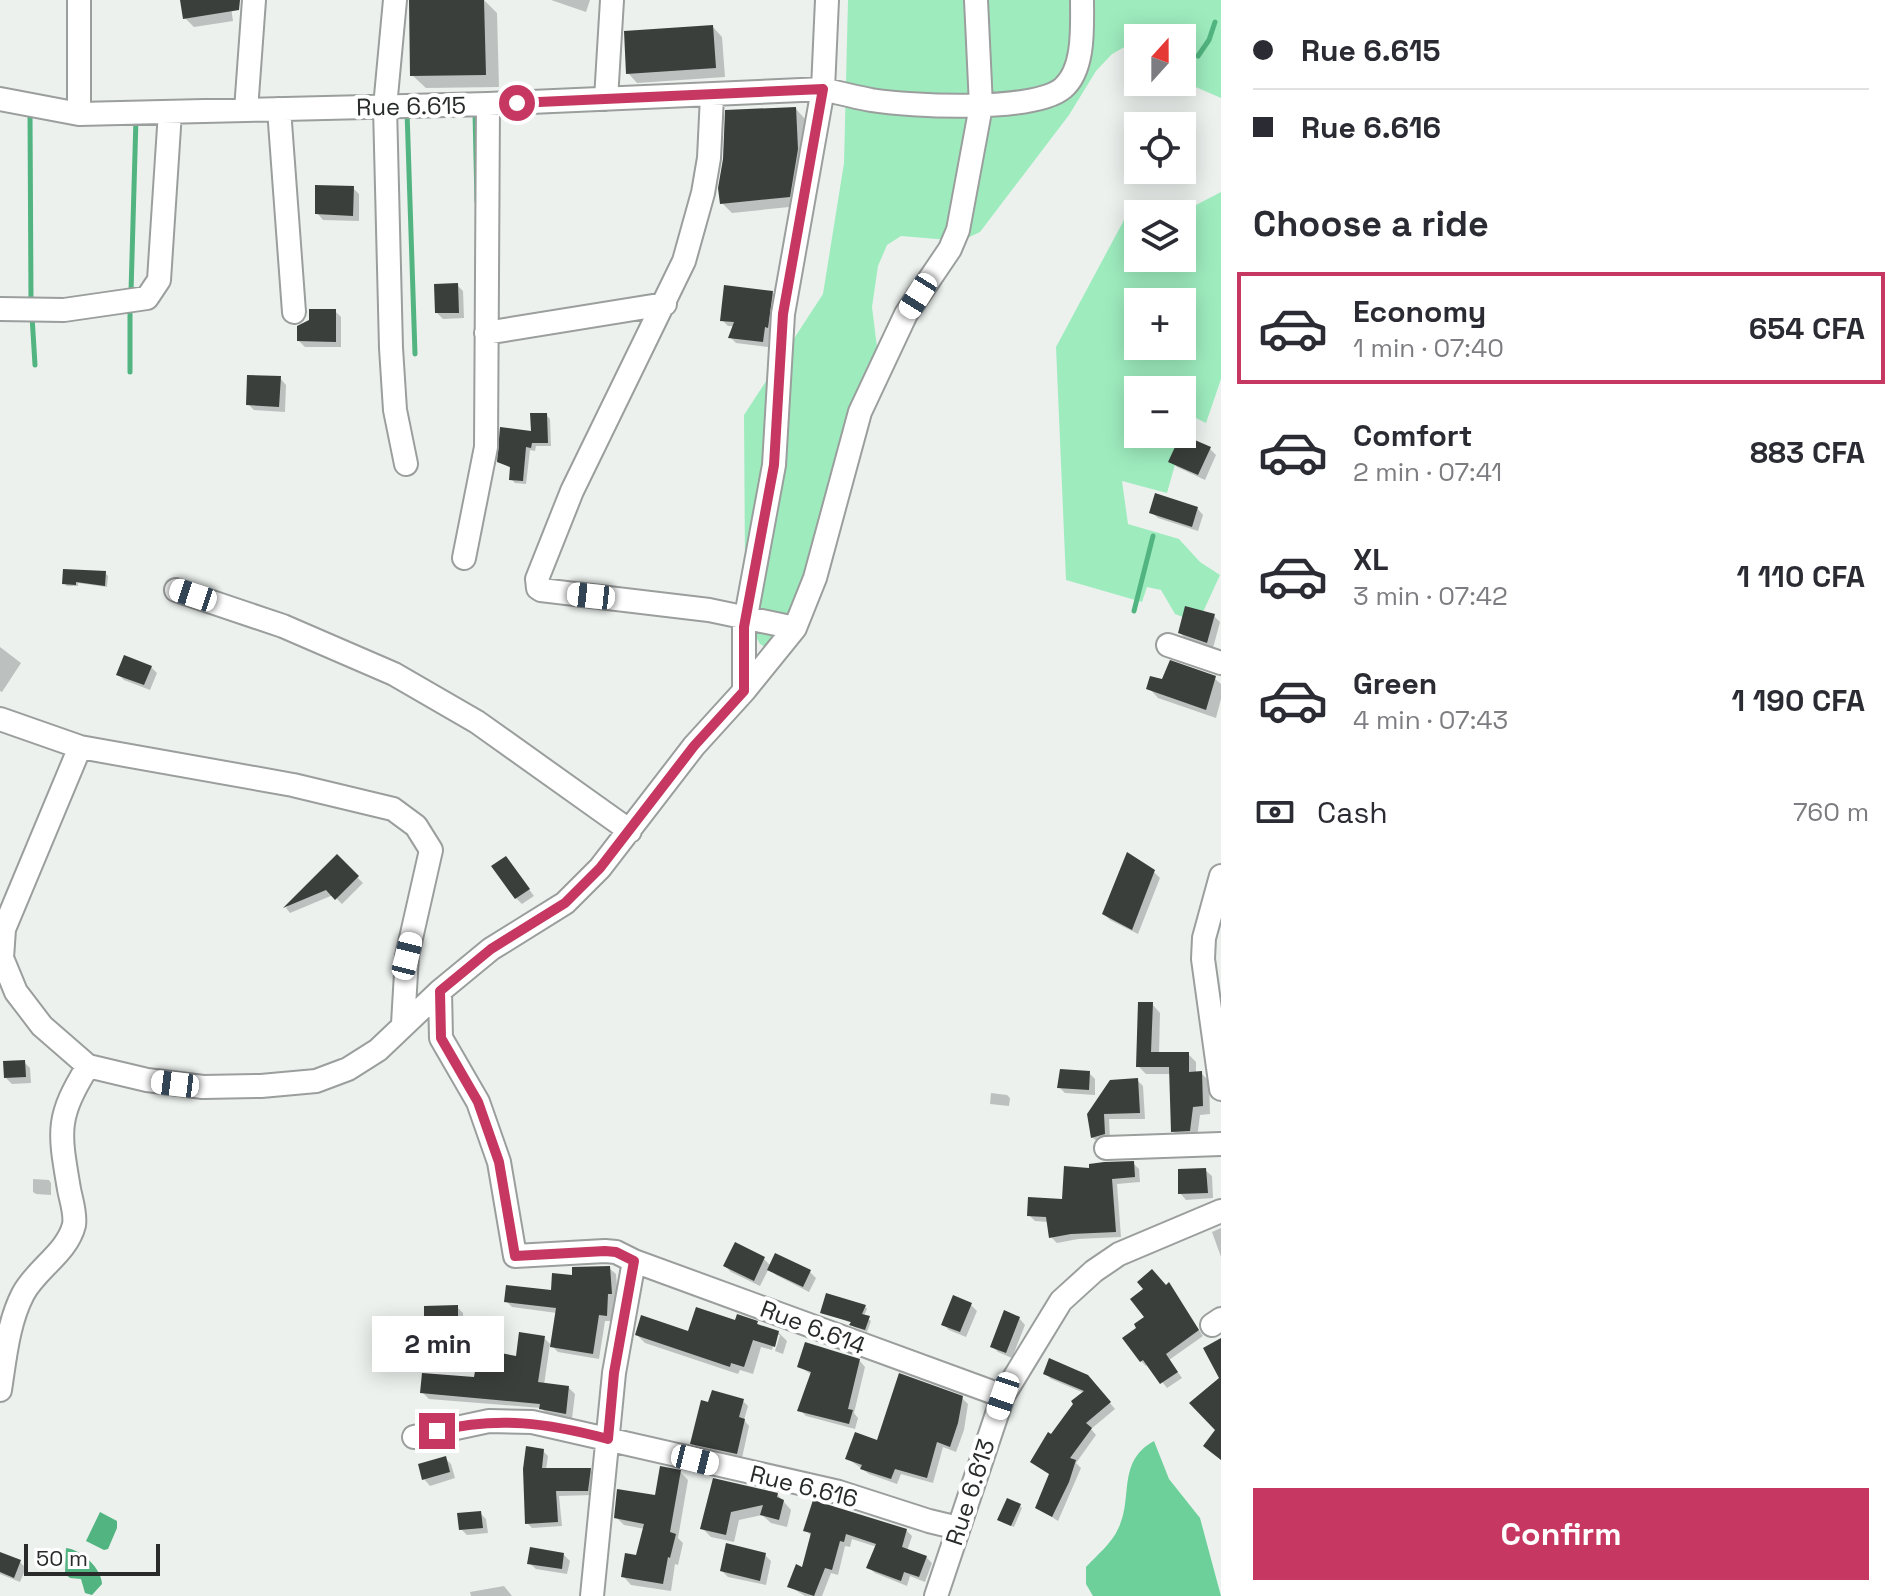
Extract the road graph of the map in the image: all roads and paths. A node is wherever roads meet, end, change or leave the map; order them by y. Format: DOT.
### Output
graph roads {
  1 [pos="79,0"];
  2 [pos="254,0"];
  3 [pos="395,0"];
  4 [pos="612,0"];
  5 [pos="827,0"];
  6 [pos="976,0"];
  7 [pos="1082,0"];
  8 [pos="823,89"];
  9 [pos="712,96"];
  10 [pos="0,99"];
  11 [pos="606,99"];
  12 [pos="488,104"];
  13 [pos="981,106"];
  14 [pos="385,107"];
  15 [pos="279,109"];
  16 [pos="246,110"];
  17 [pos="170,112"];
  18 [pos="79,114"];
  19 [pos="665,304"];
  20 [pos="0,309"];
  21 [pos="294,312"];
  22 [pos="486,333"];
  23 [pos="406,464"];
  24 [pos="464,558"];
  25 [pos="176,590"];
  26 [pos="746,617"];
  27 [pos="795,628"];
  28 [pos="1168,645"];
  29 [pos="1221,663"];
  30 [pos="744,691"];
  31 [pos="0,719"];
  32 [pos="80,747"];
  33 [pos="630,831"];
  34 [pos="1221,876"];
  35 [pos="440,991"];
  36 [pos="403,1024"];
  37 [pos="88,1066"];
  38 [pos="1221,1089"];
  39 [pos="1221,1144"];
  40 [pos="1106,1148"];
  41 [pos="1221,1211"];
  42 [pos="633,1266"];
  43 [pos="0,1390"];
  44 [pos="1003,1396"];
  45 [pos="414,1437"];
  46 [pos="608,1439"];
  47 [pos="958,1528"];
  48 [pos="592,1596"];
  49 [pos="936,1596"];
  1 -- 18 [label="street"];
  2 -- 16 [label="street"];
  3 -- 14 [label="street"];
  4 -- 11 [label="street"];
  5 -- 8 [label="street"];
  6 -- 13 [label="street"];
  7 -- 13 [label="street, Rue 6.615"];
  8 -- 9 [label="street, Rue 6.615"];
  8 -- 13 [label="street, Rue 6.615"];
  8 -- 26 [label="street"];
  9 -- 11 [label="street, Rue 6.615"];
  9 -- 19 [label="street"];
  10 -- 18 [label="street, Rue 6.615"];
  11 -- 12 [label="street, Rue 6.615"];
  12 -- 14 [label="street, Rue 6.615"];
  12 -- 22 [label="street"];
  13 -- 27 [label="street"];
  14 -- 15 [label="street, Rue 6.615"];
  14 -- 23 [label="street"];
  15 -- 16 [label="street, Rue 6.615"];
  15 -- 21 [label="street"];
  16 -- 17 [label="street, Rue 6.615"];
  17 -- 18 [label="street, Rue 6.615"];
  17 -- 20 [label="street"];
  19 -- 22 [label="street"];
  19 -- 26 [label="street"];
  22 -- 24 [label="street"];
  25 -- 33 [label="street"];
  26 -- 27 [label="street"];
  26 -- 30 [label="street"];
  27 -- 30 [label="street"];
  28 -- 29 [label="street"];
  30 -- 33 [label="street"];
  31 -- 32 [label="street"];
  32 -- 36 [label="street"];
  32 -- 37 [label="street"];
  33 -- 35 [label="street"];
  34 -- 38 [label="street"];
  35 -- 36 [label="street"];
  35 -- 42 [label="street, Rue 6.614"];
  36 -- 37 [label="street"];
  37 -- 43 [label="street"];
  39 -- 40 [label="street"];
  41 -- 44 [label="street, Rue 6.613"];
  42 -- 44 [label="street, Rue 6.614"];
  42 -- 46 [label="street"];
  44 -- 47 [label="street, Rue 6.613"];
  45 -- 46 [label="street, Rue 6.616"];
  46 -- 47 [label="street, Rue 6.616"];
  46 -- 48 [label="street"];
  47 -- 49 [label="street, Rue 6.613"];
}
